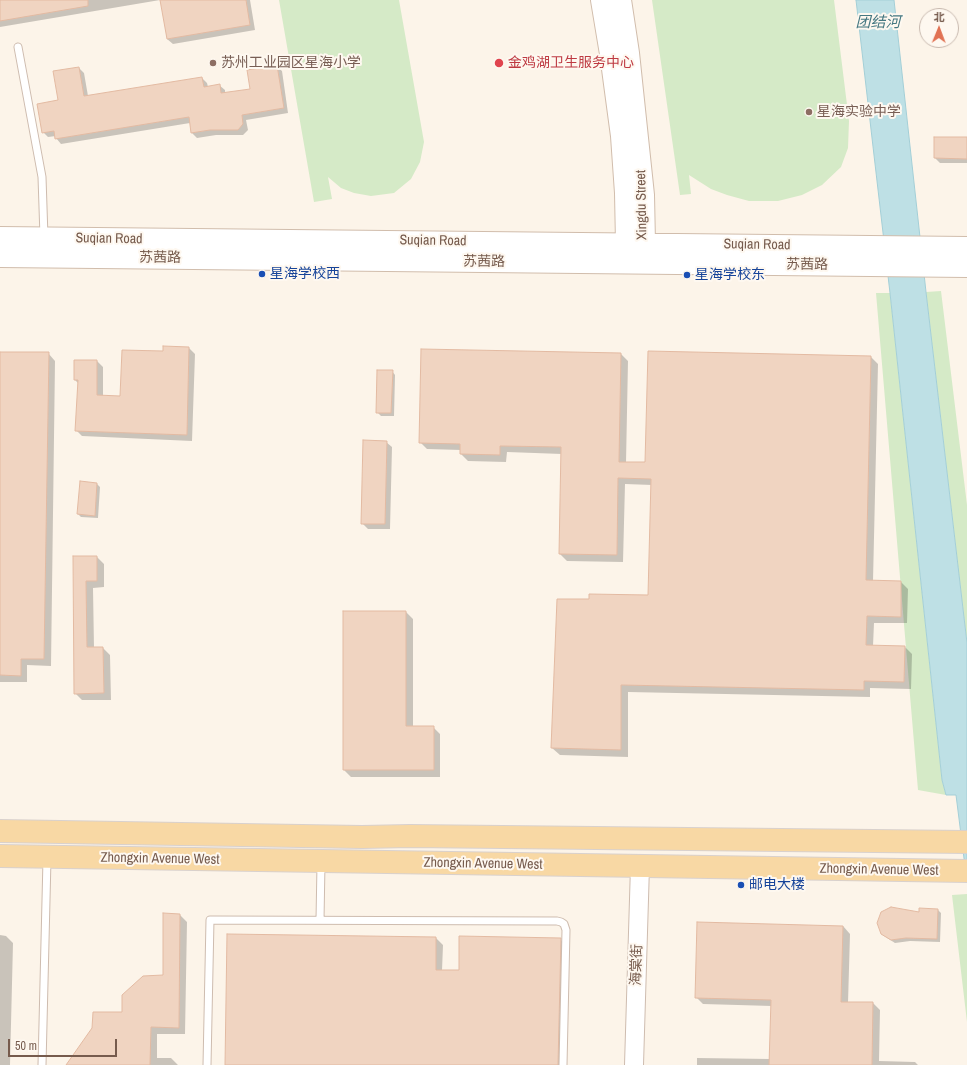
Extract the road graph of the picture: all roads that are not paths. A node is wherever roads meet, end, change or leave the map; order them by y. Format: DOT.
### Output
graph roads {
  1 [pos="601,0"];
  2 [pos="621,0"];
  3 [pos="18,47"];
  4 [pos="0,237"];
  5 [pos="44,238"];
  6 [pos="635,243"];
  7 [pos="967,247"];
  8 [pos="0,257"];
  9 [pos="636,263"];
  10 [pos="967,267"];
  11 [pos="0,831"];
  12 [pos="959,842"];
  13 [pos="0,856"];
  14 [pos="47,857"];
  15 [pos="321,862"];
  16 [pos="640,866"];
  17 [pos="959,871"];
  18 [pos="320,920"];
  19 [pos="42,1065"];
  20 [pos="207,1065"];
  21 [pos="563,1065"];
  22 [pos="634,1065"];
  1 -- 6 [label="main road, Xingdu Street"];
  2 -- 6 [label="main road, Xingdu Street"];
  3 -- 5 [label="lane"];
  4 -- 5 [label="main road, Suqian Road"];
  5 -- 6 [label="main road, Suqian Road"];
  6 -- 7 [label="main road, Suqian Road"];
  6 -- 9 [label="main road, Xingdu Street"];
  8 -- 9 [label="main road, 苏茜路"];
  9 -- 10 [label="main road, 苏茜路"];
  11 -- 12 [label="main road, Zhongxin Avenue West"];
  13 -- 14 [label="main road, Zhongxin Avenue West"];
  14 -- 15 [label="main road, Zhongxin Avenue West"];
  14 -- 19 [label="lane"];
  15 -- 16 [label="main road, Zhongxin Avenue West"];
  15 -- 18 [label="lane"];
  16 -- 17 [label="main road, Zhongxin Avenue West"];
  16 -- 22 [label="street, 海棠街"];
  18 -- 20 [label="lane"];
  18 -- 21 [label="lane"];
}
